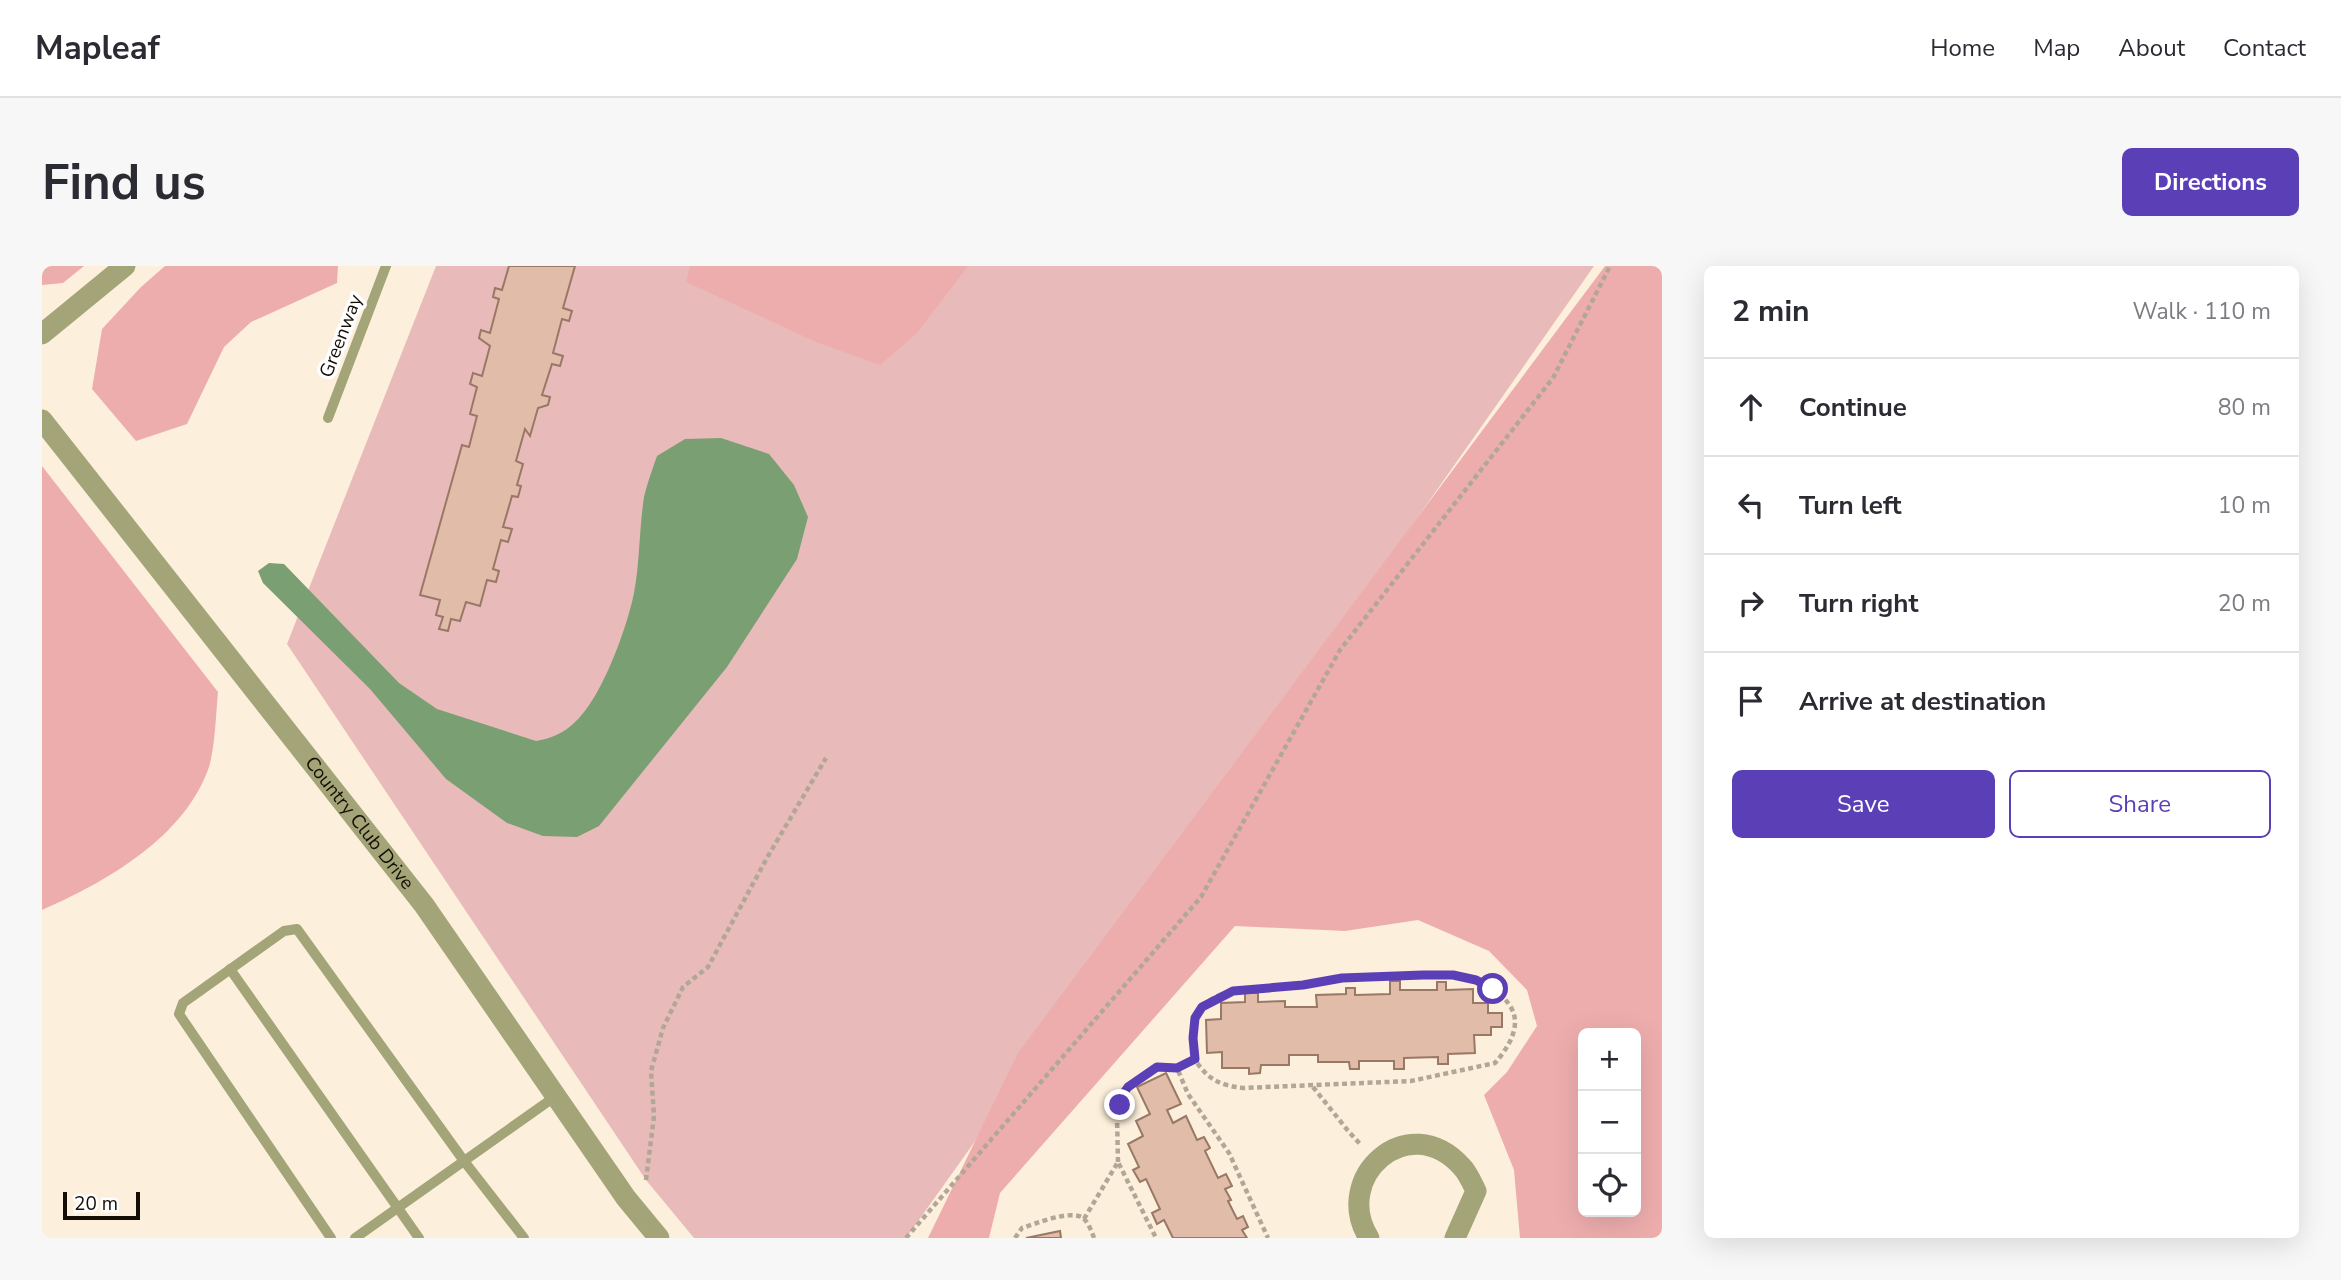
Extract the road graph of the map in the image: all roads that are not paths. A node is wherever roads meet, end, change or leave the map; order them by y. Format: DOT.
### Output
graph roads {
  1 [pos="125,266"];
  2 [pos="386,266"];
  3 [pos="42,334"];
  4 [pos="328,418"];
  5 [pos="42,420"];
  6 [pos="230,969"];
  7 [pos="556,1096"];
  8 [pos="464,1161"];
  9 [pos="397,1208"];
  10 [pos="331,1238"];
  11 [pos="355,1238"];
  12 [pos="419,1238"];
  13 [pos="524,1238"];
  14 [pos="659,1238"];
  15 [pos="1369,1238"];
  16 [pos="1455,1238"];
  1 -- 3 [label="street"];
  2 -- 4 [label="lane, Greenway"];
  5 -- 7 [label="street, Country Club Drive"];
  6 -- 8 [label="lane"];
  6 -- 9 [label="lane"];
  6 -- 10 [label="lane"];
  7 -- 8 [label="lane"];
  7 -- 14 [label="street, Country Club Drive"];
  8 -- 9 [label="lane"];
  8 -- 13 [label="lane"];
  9 -- 11 [label="lane"];
  9 -- 12 [label="lane"];
  15 -- 16 [label="street"];
}
